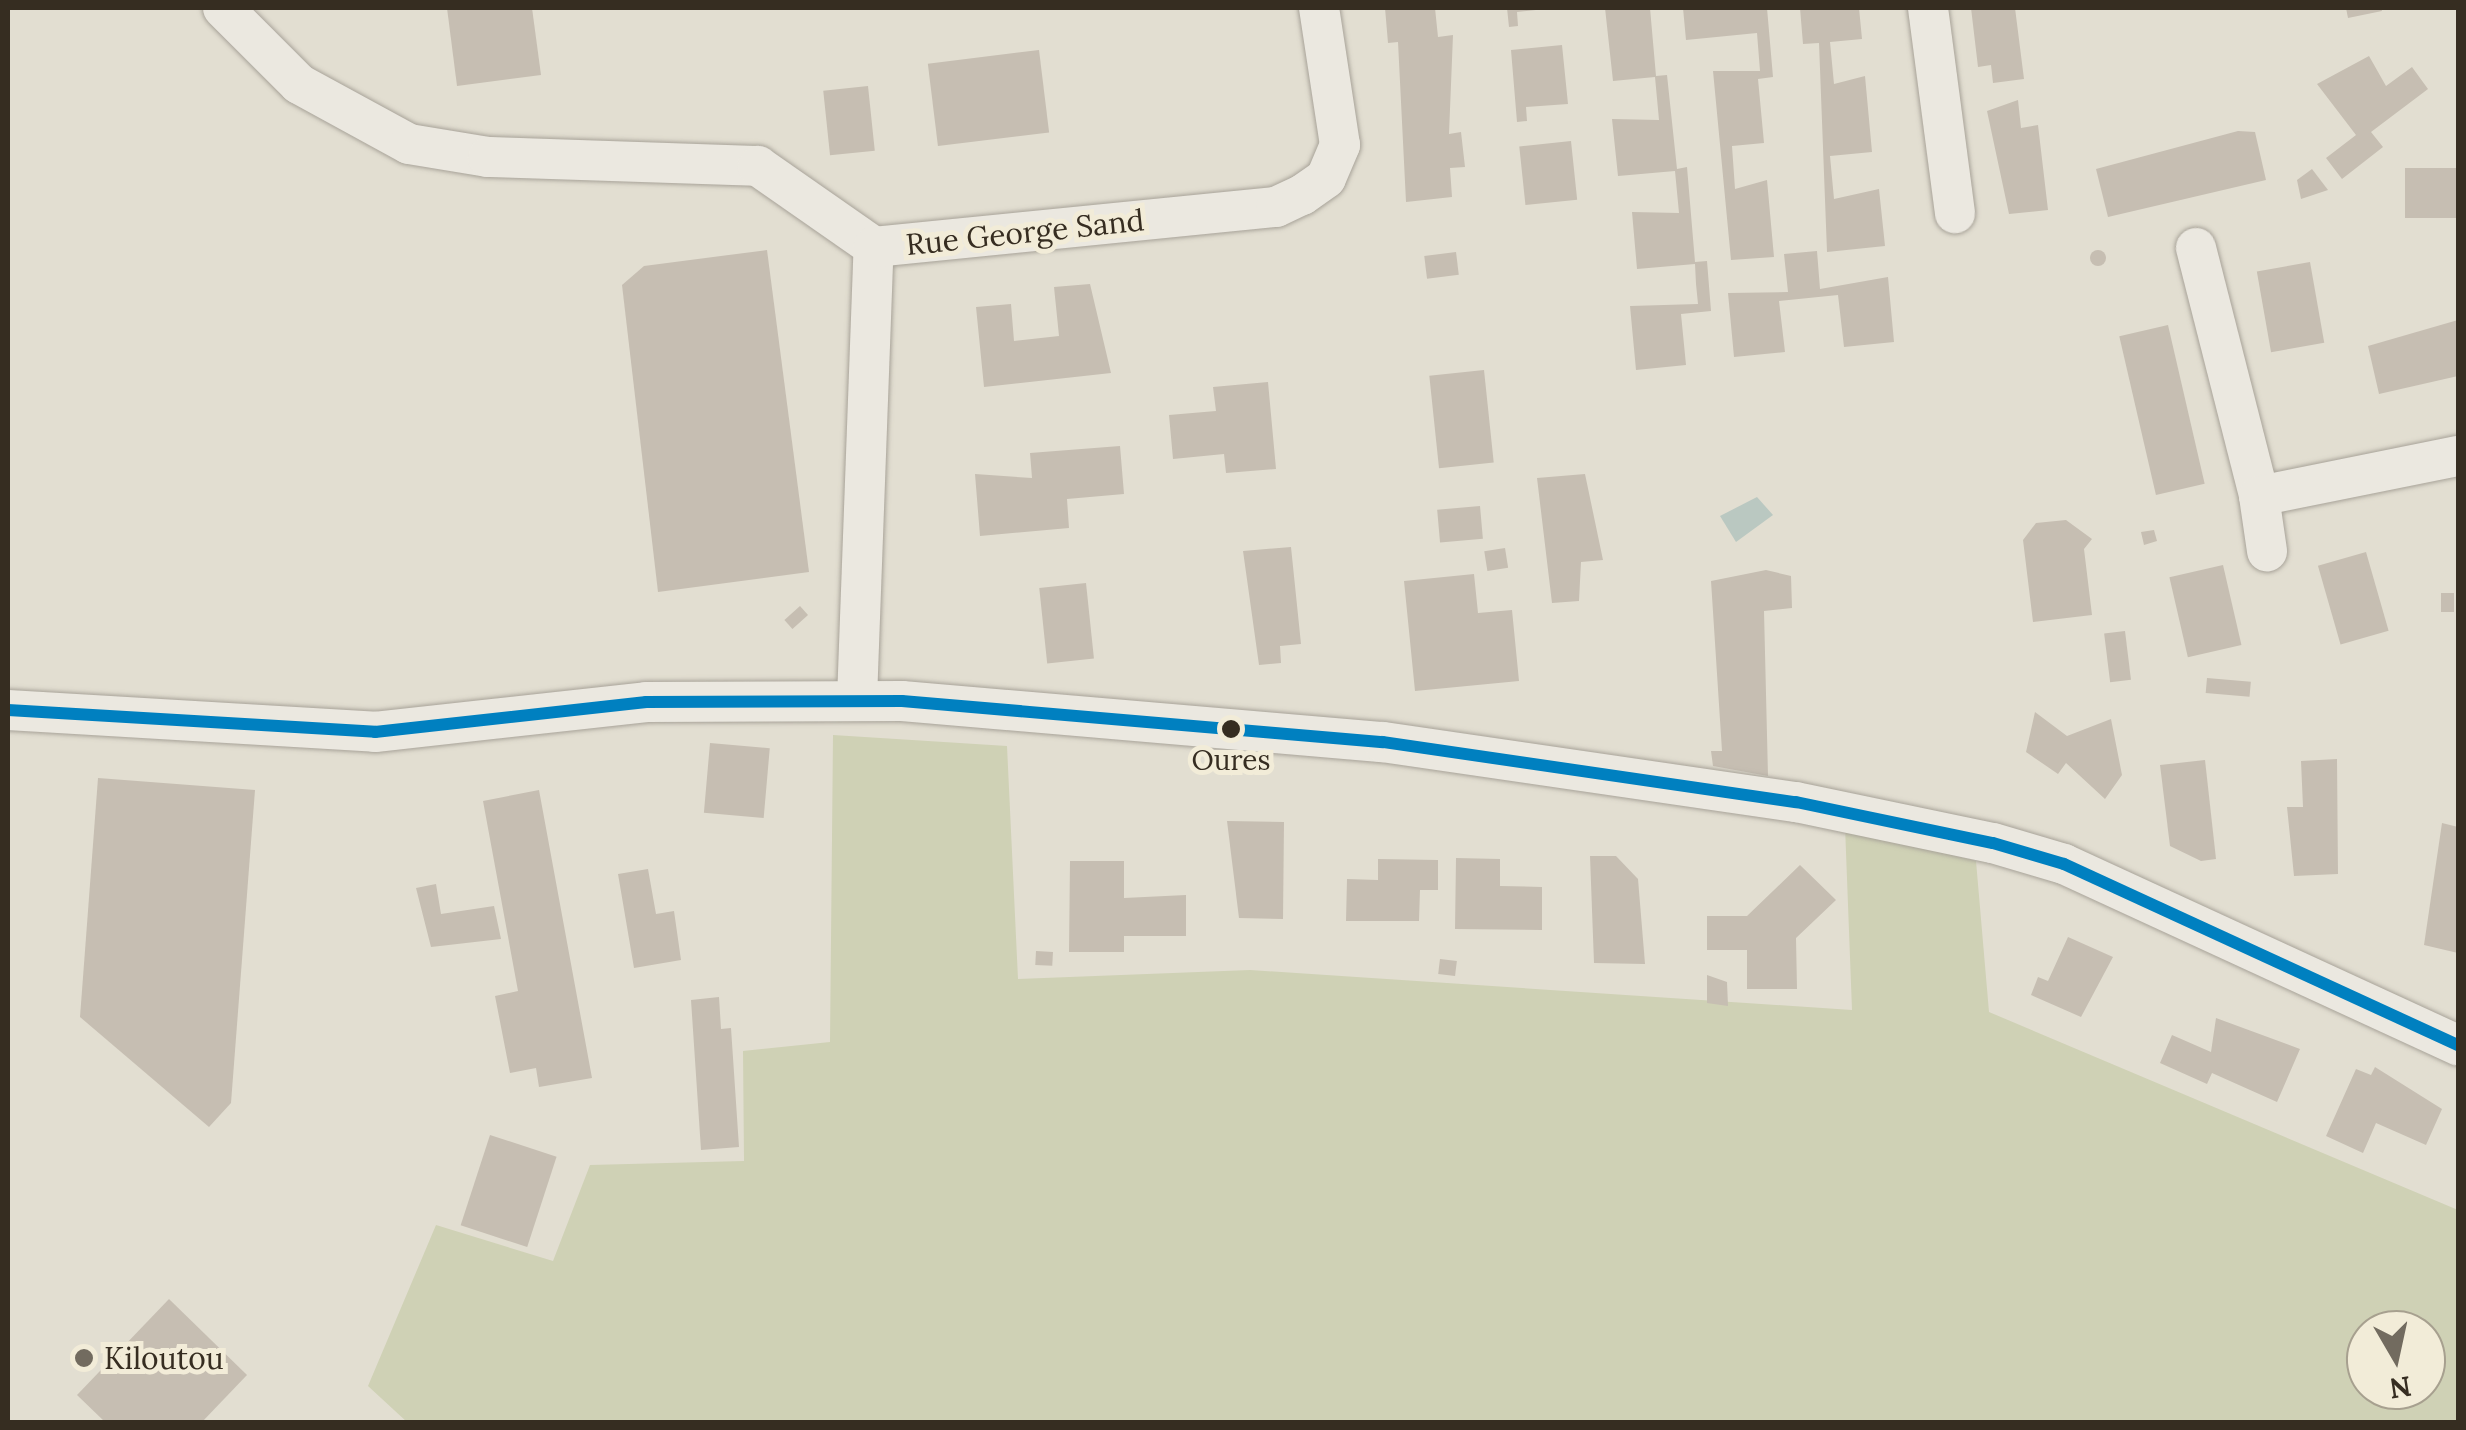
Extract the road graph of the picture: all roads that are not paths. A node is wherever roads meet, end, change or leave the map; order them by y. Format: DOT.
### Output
graph roads {
  1 [pos="223,8"];
  2 [pos="1319,8"];
  3 [pos="1928,8"];
  4 [pos="1954,212"];
  5 [pos="874,247"];
  6 [pos="2196,248"];
  7 [pos="2458,456"];
  8 [pos="2259,496"];
  9 [pos="2267,551"];
  10 [pos="857,700"];
  11 [pos="8,710"];
  12 [pos="2458,1045"];
  1 -- 5 [label="street"];
  2 -- 5 [label="street, Rue George Sand"];
  3 -- 4 [label="street"];
  5 -- 10 [label="street, Rue George Sand"];
  6 -- 8 [label="street"];
  7 -- 8 [label="street"];
  8 -- 9 [label="street"];
  10 -- 11 [label="street"];
  10 -- 12 [label="street"];
}
